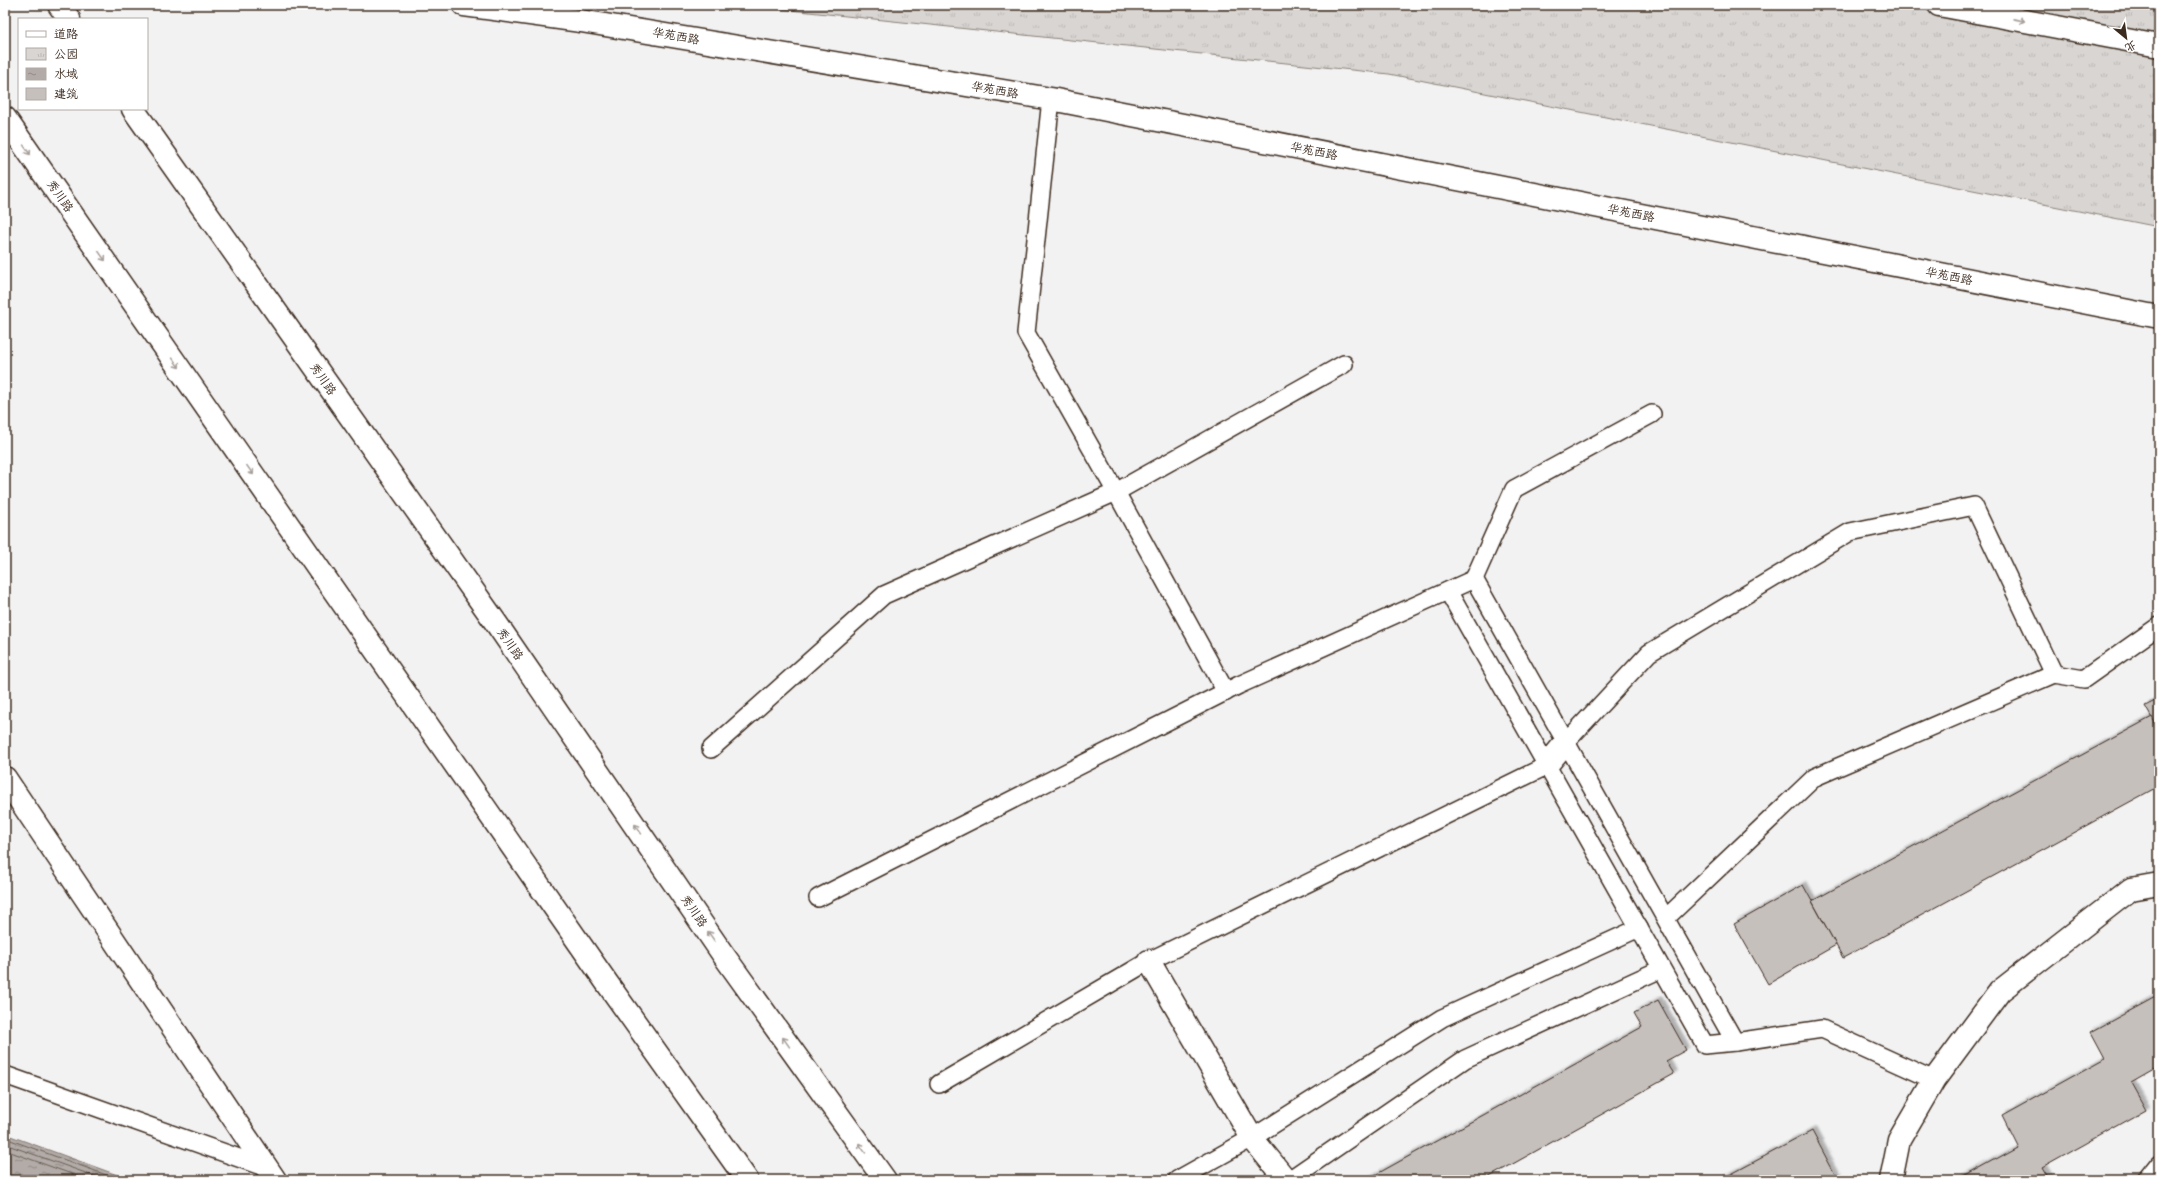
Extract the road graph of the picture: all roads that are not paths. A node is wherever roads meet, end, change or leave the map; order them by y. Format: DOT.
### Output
graph roads {
  1 [pos="59,5"];
  2 [pos="464,5"];
  3 [pos="1939,5"];
  4 [pos="68,18"];
  5 [pos="2159,46"];
  6 [pos="1051,99"];
  7 [pos="134,110"];
  8 [pos="5,118"];
  9 [pos="2159,317"];
  10 [pos="1344,364"];
  11 [pos="1652,414"];
  12 [pos="1116,492"];
  13 [pos="1474,579"];
  14 [pos="1448,591"];
  15 [pos="2159,626"];
  16 [pos="2054,674"];
  17 [pos="1226,692"];
  18 [pos="1566,742"];
  19 [pos="711,749"];
  20 [pos="1546,766"];
  21 [pos="5,778"];
  22 [pos="2159,884"];
  23 [pos="818,898"];
  24 [pos="1666,918"];
  25 [pos="1639,928"];
  26 [pos="1149,961"];
  27 [pos="1661,969"];
  28 [pos="1735,1042"];
  29 [pos="5,1075"];
  30 [pos="1934,1080"];
  31 [pos="939,1084"];
  32 [pos="1252,1138"];
  33 [pos="2159,1165"];
  34 [pos="271,1174"];
  35 [pos="2159,1178"];
  36 [pos="747,1180"];
  37 [pos="884,1180"];
  38 [pos="1177,1180"];
  39 [pos="1287,1180"];
  40 [pos="1891,1180"];
  41 [pos="2147,1180"];
  42 [pos="2154,1180"];
  1 -- 4 [label="main road"];
  2 -- 6 [label="main road, 华苑西路"];
  3 -- 5 [label="main road, one-way"];
  6 -- 9 [label="main road, 华苑西路"];
  6 -- 12 [label="lane"];
  37 -- 7 [label="main road, 秀川路, one-way"];
  8 -- 36 [label="main road, 秀川路, one-way"];
  10 -- 12 [label="lane"];
  11 -- 13 [label="lane"];
  12 -- 17 [label="lane"];
  12 -- 19 [label="lane"];
  13 -- 14 [label="lane"];
  13 -- 18 [label="lane"];
  14 -- 17 [label="lane"];
  14 -- 20 [label="lane"];
  15 -- 16 [label="lane"];
  16 -- 18 [label="lane"];
  16 -- 24 [label="lane"];
  17 -- 23 [label="lane"];
  18 -- 20 [label="main road"];
  18 -- 24 [label="lane"];
  20 -- 25 [label="lane"];
  20 -- 26 [label="lane"];
  21 -- 34 [label="main road"];
  22 -- 30 [label="main road"];
  24 -- 28 [label="lane"];
  25 -- 27 [label="lane"];
  25 -- 32 [label="lane"];
  26 -- 31 [label="lane"];
  26 -- 32 [label="main road"];
  27 -- 28 [label="lane"];
  27 -- 39 [label="lane"];
  28 -- 30 [label="lane"];
  29 -- 34 [label="lane"];
  30 -- 40 [label="main road"];
  32 -- 38 [label="lane"];
  32 -- 39 [label="main road"];
  33 -- 41 [label="lane"];
  35 -- 42 [label="lane"];
}
